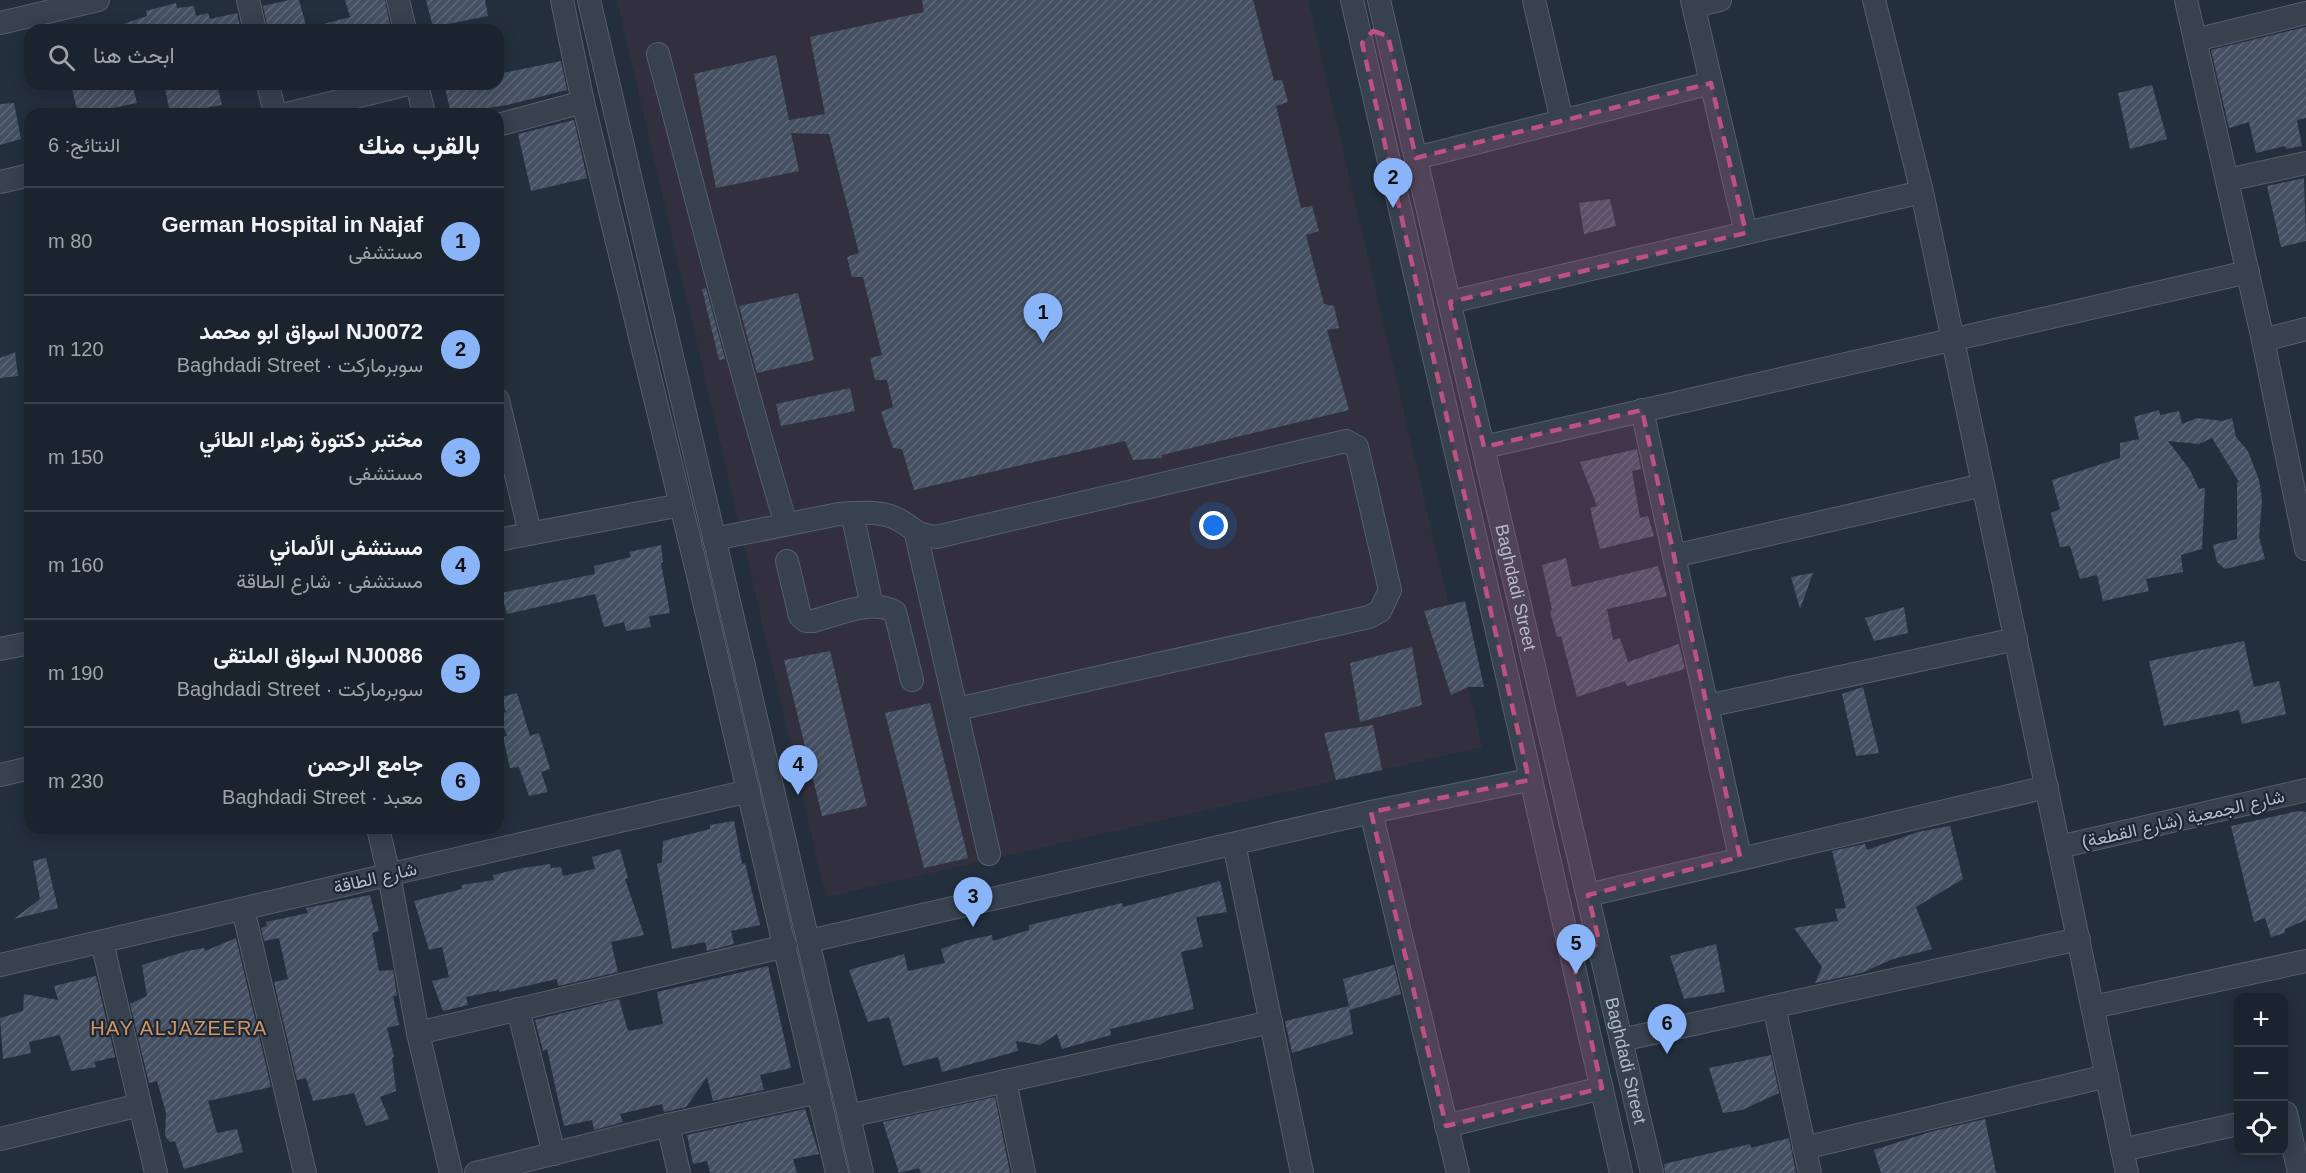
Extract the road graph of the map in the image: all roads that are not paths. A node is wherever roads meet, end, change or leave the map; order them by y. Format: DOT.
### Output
graph roads {
  1 [pos="98,0"];
  2 [pos="248,0"];
  3 [pos="398,0"];
  4 [pos="562,0"];
  5 [pos="588,0"];
  6 [pos="1352,0"];
  7 [pos="1379,0"];
  8 [pos="1534,0"];
  9 [pos="1720,0"];
  10 [pos="1874,0"];
  11 [pos="2186,0"];
  12 [pos="1693,3"];
  13 [pos="2306,13"];
  14 [pos="0,23"];
  15 [pos="254,24"];
  16 [pos="404,24"];
  17 [pos="1388,36"];
  18 [pos="2195,40"];
  19 [pos="1362,43"];
  20 [pos="658,54"];
  21 [pos="1712,83"];
  22 [pos="269,90"];
  23 [pos="384,90"];
  24 [pos="418,90"];
  25 [pos="583,102"];
  26 [pos="274,108"];
  27 [pos="311,108"];
  28 [pos="423,108"];
  29 [pos="1562,121"];
  30 [pos="504,123"];
  31 [pos="1416,158"];
  32 [pos="2306,163"];
  33 [pos="24,176"];
  34 [pos="2227,180"];
  35 [pos="0,182"];
  36 [pos="1922,192"];
  37 [pos="1746,233"];
  38 [pos="2248,272"];
  39 [pos="1450,302"];
  40 [pos="2306,329"];
  41 [pos="1953,339"];
  42 [pos="2263,340"];
  43 [pos="1642,410"];
  44 [pos="504,425"];
  45 [pos="1484,447"];
  46 [pos="1983,485"];
  47 [pos="681,505"];
  48 [pos="852,513"];
  49 [pos="786,524"];
  50 [pos="530,533"];
  51 [pos="916,534"];
  52 [pos="504,539"];
  53 [pos="714,539"];
  54 [pos="2306,549"];
  55 [pos="1674,556"];
  56 [pos="787,561"];
  57 [pos="872,606"];
  58 [pos="2016,639"];
  59 [pos="24,644"];
  60 [pos="0,649"];
  61 [pos="912,680"];
  62 [pos="1707,706"];
  63 [pos="957,709"];
  64 [pos="24,769"];
  65 [pos="0,775"];
  66 [pos="1529,780"];
  67 [pos="2047,787"];
  68 [pos="2306,790"];
  69 [pos="749,791"];
  70 [pos="1371,812"];
  71 [pos="379,834"];
  72 [pos="1234,844"];
  73 [pos="2059,847"];
  74 [pos="989,854"];
  75 [pos="1740,857"];
  76 [pos="389,875"];
  77 [pos="1588,895"];
  78 [pos="243,909"];
  79 [pos="2079,939"];
  80 [pos="809,941"];
  81 [pos="1599,941"];
  82 [pos="102,942"];
  83 [pos="786,946"];
  84 [pos="1569,947"];
  85 [pos="2306,961"];
  86 [pos="0,965"];
  87 [pos="1607,978"];
  88 [pos="1577,981"];
  89 [pos="1774,1006"];
  90 [pos="2093,1007"];
  91 [pos="518,1009"];
  92 [pos="1271,1022"];
  93 [pos="418,1033"];
  94 [pos="1622,1040"];
  95 [pos="2107,1076"];
  96 [pos="1005,1081"];
  97 [pos="1602,1088"];
  98 [pos="819,1092"];
  99 [pos="140,1105"];
  100 [pos="2292,1112"];
  101 [pos="849,1116"];
  102 [pos="668,1125"];
  103 [pos="2234,1125"];
  104 [pos="1446,1126"];
  105 [pos="0,1139"];
  106 [pos="1804,1148"];
  107 [pos="2122,1150"];
  108 [pos="554,1154"];
  109 [pos="156,1173"];
  110 [pos="304,1173"];
  111 [pos="451,1173"];
  112 [pos="476,1173"];
  113 [pos="679,1173"];
  114 [pos="837,1173"];
  115 [pos="862,1173"];
  116 [pos="1024,1173"];
  117 [pos="1302,1173"];
  118 [pos="1458,1173"];
  119 [pos="1621,1173"];
  120 [pos="1652,1173"];
  121 [pos="1810,1173"];
  122 [pos="2127,1173"];
  123 [pos="2300,1173"];
  1 -- 14 [label="street"];
  2 -- 15 [label="street"];
  3 -- 16 [label="street"];
  4 -- 25 [label="street"];
  5 -- 53 [label="street"];
  6 -- 19 [label="street, Baghdadi Street"];
  7 -- 17 [label="street, Baghdadi Street"];
  8 -- 29 [label="street"];
  9 -- 12 [label="street"];
  10 -- 36 [label="street"];
  11 -- 18 [label="street"];
  12 -- 21 [label="street"];
  13 -- 18 [label="street"];
  17 -- 19 [label="street"];
  17 -- 31 [label="street, Baghdadi Street"];
  18 -- 34 [label="street"];
  19 -- 66 [label="street, Baghdadi Street"];
  20 -- 49 [label="street"];
  21 -- 29 [label="street"];
  21 -- 37 [label="street"];
  22 -- 26 [label="street"];
  23 -- 27 [label="street"];
  24 -- 28 [label="street"];
  25 -- 30 [label="street"];
  25 -- 47 [label="street"];
  29 -- 31 [label="street"];
  31 -- 39 [label="street, Baghdadi Street"];
  32 -- 34 [label="street"];
  33 -- 35 [label="street"];
  34 -- 38 [label="street"];
  36 -- 37 [label="street"];
  36 -- 41 [label="street"];
  37 -- 39 [label="street"];
  38 -- 41 [label="street"];
  38 -- 42 [label="street"];
  39 -- 45 [label="street, Baghdadi Street"];
  40 -- 42 [label="street"];
  41 -- 43 [label="street"];
  41 -- 46 [label="street"];
  42 -- 54 [label="street"];
  43 -- 45 [label="street"];
  43 -- 55 [label="street"];
  44 -- 50 [label="street"];
  45 -- 77 [label="street, Baghdadi Street"];
  46 -- 55 [label="street"];
  46 -- 58 [label="street"];
  47 -- 50 [label="street"];
  47 -- 69 [label="street"];
  48 -- 49 [label="street"];
  48 -- 51 [label="street"];
  48 -- 57 [label="street"];
  49 -- 53 [label="street"];
  50 -- 52 [label="street"];
  51 -- 63 [label="street"];
  51 -- 63 [label="street"];
  53 -- 80 [label="street"];
  55 -- 62 [label="street"];
  56 -- 57 [label="street"];
  57 -- 61 [label="street"];
  58 -- 62 [label="street"];
  58 -- 67 [label="street"];
  59 -- 60 [label="street"];
  62 -- 75 [label="street"];
  63 -- 74 [label="street"];
  64 -- 65 [label="street"];
  66 -- 70 [label="street"];
  66 -- 84 [label="street, Baghdadi Street"];
  67 -- 73 [label="street"];
  67 -- 75 [label="street"];
  68 -- 73 [label="street, شارع الجمعية (شارع القطعة)"];
  69 -- 76 [label="street, شارع الطاقة"];
  69 -- 83 [label="street"];
  70 -- 72 [label="street"];
  70 -- 104 [label="street"];
  71 -- 76 [label="street"];
  72 -- 80 [label="street"];
  72 -- 92 [label="street"];
  73 -- 79 [label="street"];
  75 -- 77 [label="street"];
  76 -- 78 [label="street, شارع الطاقة"];
  76 -- 93 [label="street"];
  77 -- 81 [label="street, Baghdadi Street"];
  78 -- 82 [label="street, شارع الطاقة"];
  78 -- 110 [label="street"];
  79 -- 89 [label="street"];
  79 -- 90 [label="street"];
  80 -- 101 [label="street"];
  81 -- 84 [label="street"];
  81 -- 87 [label="street, Baghdadi Street"];
  82 -- 86 [label="street, شارع الطاقة"];
  82 -- 99 [label="street"];
  83 -- 91 [label="street"];
  83 -- 98 [label="street"];
  84 -- 88 [label="street, Baghdadi Street"];
  85 -- 90 [label="street"];
  87 -- 88 [label="street"];
  87 -- 94 [label="street, Baghdadi Street"];
  88 -- 97 [label="street, Baghdadi Street"];
  89 -- 94 [label="street"];
  89 -- 106 [label="street"];
  90 -- 95 [label="street"];
  91 -- 93 [label="street"];
  91 -- 108 [label="street"];
  92 -- 96 [label="street"];
  92 -- 117 [label="street"];
  93 -- 111 [label="street"];
  94 -- 120 [label="street, Baghdadi Street"];
  95 -- 106 [label="street"];
  95 -- 107 [label="street"];
  96 -- 101 [label="street"];
  96 -- 116 [label="street"];
  97 -- 104 [label="street"];
  97 -- 119 [label="street, Baghdadi Street"];
  98 -- 102 [label="street"];
  98 -- 114 [label="street"];
  99 -- 105 [label="street"];
  99 -- 109 [label="street"];
  100 -- 123 [label="street"];
  101 -- 115 [label="street"];
  102 -- 108 [label="street"];
  102 -- 113 [label="street"];
  103 -- 107 [label="street"];
  104 -- 118 [label="street"];
  106 -- 121 [label="street"];
  107 -- 122 [label="street"];
  108 -- 112 [label="street"];
}
